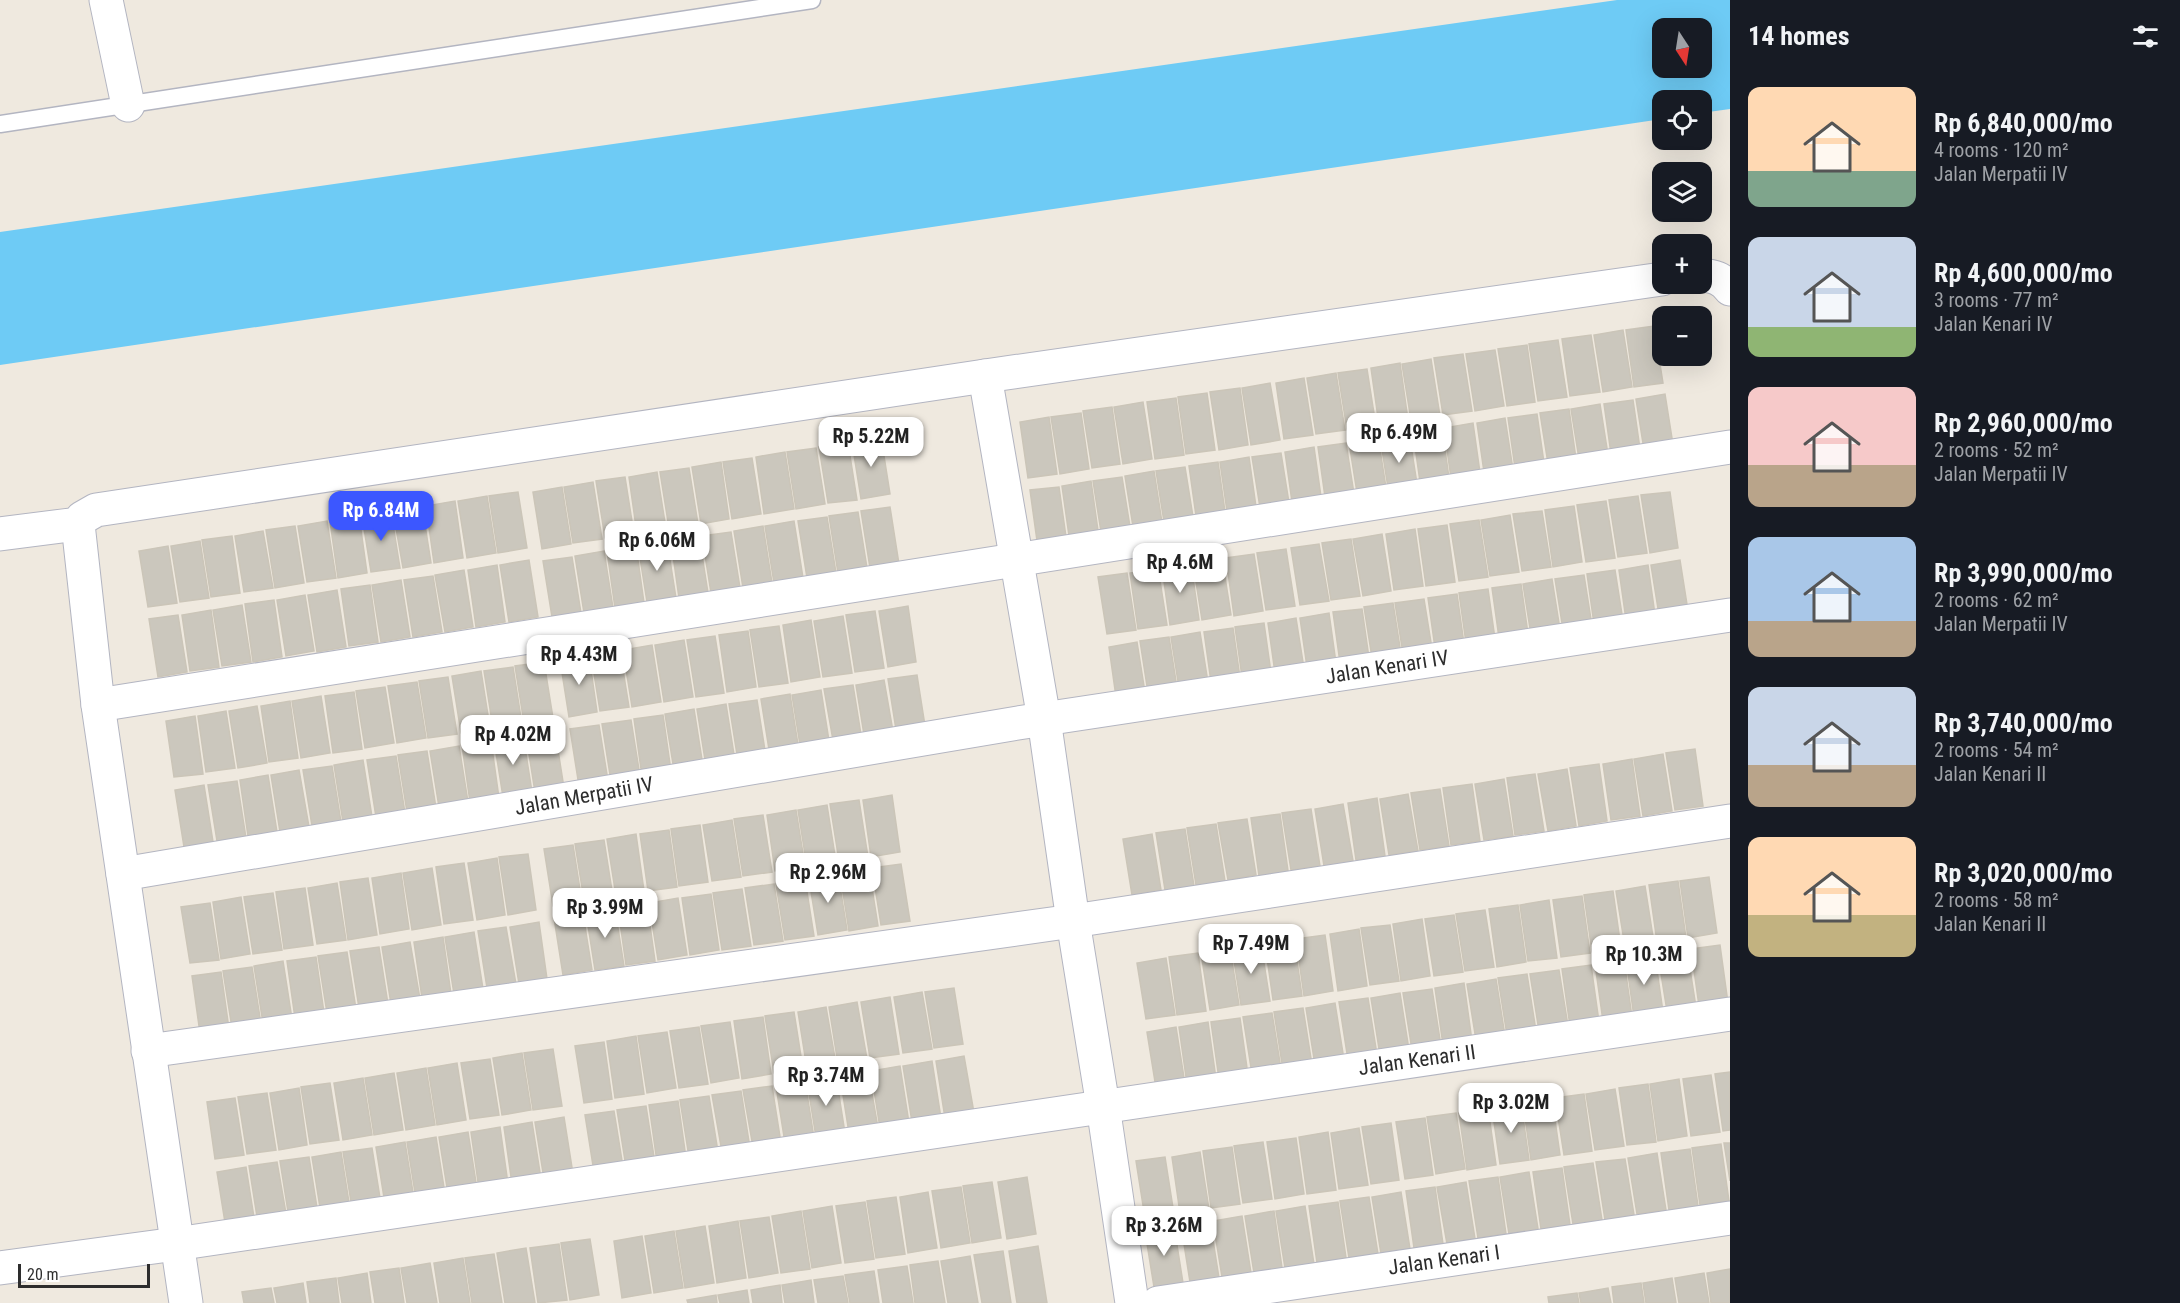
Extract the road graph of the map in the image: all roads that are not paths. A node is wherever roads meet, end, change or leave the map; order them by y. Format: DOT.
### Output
graph roads {
  1 [pos="106,0"];
  2 [pos="813,0"];
  3 [pos="128,105"];
  4 [pos="0,124"];
  5 [pos="1712,276"];
  6 [pos="1652,280"];
  7 [pos="1730,289"];
  8 [pos="985,376"];
  9 [pos="1730,447"];
  10 [pos="78,524"];
  11 [pos="0,534"];
  12 [pos="1016,559"];
  13 [pos="1730,615"];
  14 [pos="98,705"];
  15 [pos="1044,719"];
  16 [pos="1730,821"];
  17 [pos="123,874"];
  18 [pos="1073,921"];
  19 [pos="1730,1014"];
  20 [pos="148,1051"];
  21 [pos="1103,1106"];
  22 [pos="1730,1218"];
  23 [pos="176,1244"];
  24 [pos="0,1268"];
  25 [pos="186,1303"];
  26 [pos="1132,1303"];
  27 [pos="1158,1303"];
  1 -- 3 [label="street"];
  2 -- 3 [label="lane"];
  3 -- 4 [label="lane"];
  5 -- 7 [label="street"];
  6 -- 8 [label="street"];
  8 -- 10 [label="street"];
  8 -- 12 [label="street"];
  9 -- 12 [label="street"];
  10 -- 11 [label="street"];
  10 -- 14 [label="street"];
  12 -- 14 [label="street"];
  12 -- 15 [label="street"];
  13 -- 15 [label="street, Jalan Kenari IV"];
  14 -- 17 [label="street"];
  15 -- 17 [label="street, Jalan Merpatii IV"];
  15 -- 18 [label="street"];
  16 -- 18 [label="street"];
  17 -- 20 [label="street"];
  18 -- 20 [label="street"];
  18 -- 21 [label="street"];
  19 -- 21 [label="street, Jalan Kenari II"];
  20 -- 23 [label="street"];
  21 -- 23 [label="street, Jalan Kenari II"];
  21 -- 26 [label="street"];
  22 -- 27 [label="street, Jalan Kenari I"];
  23 -- 24 [label="street, Jalan Kenari II"];
  23 -- 25 [label="street"];
}
